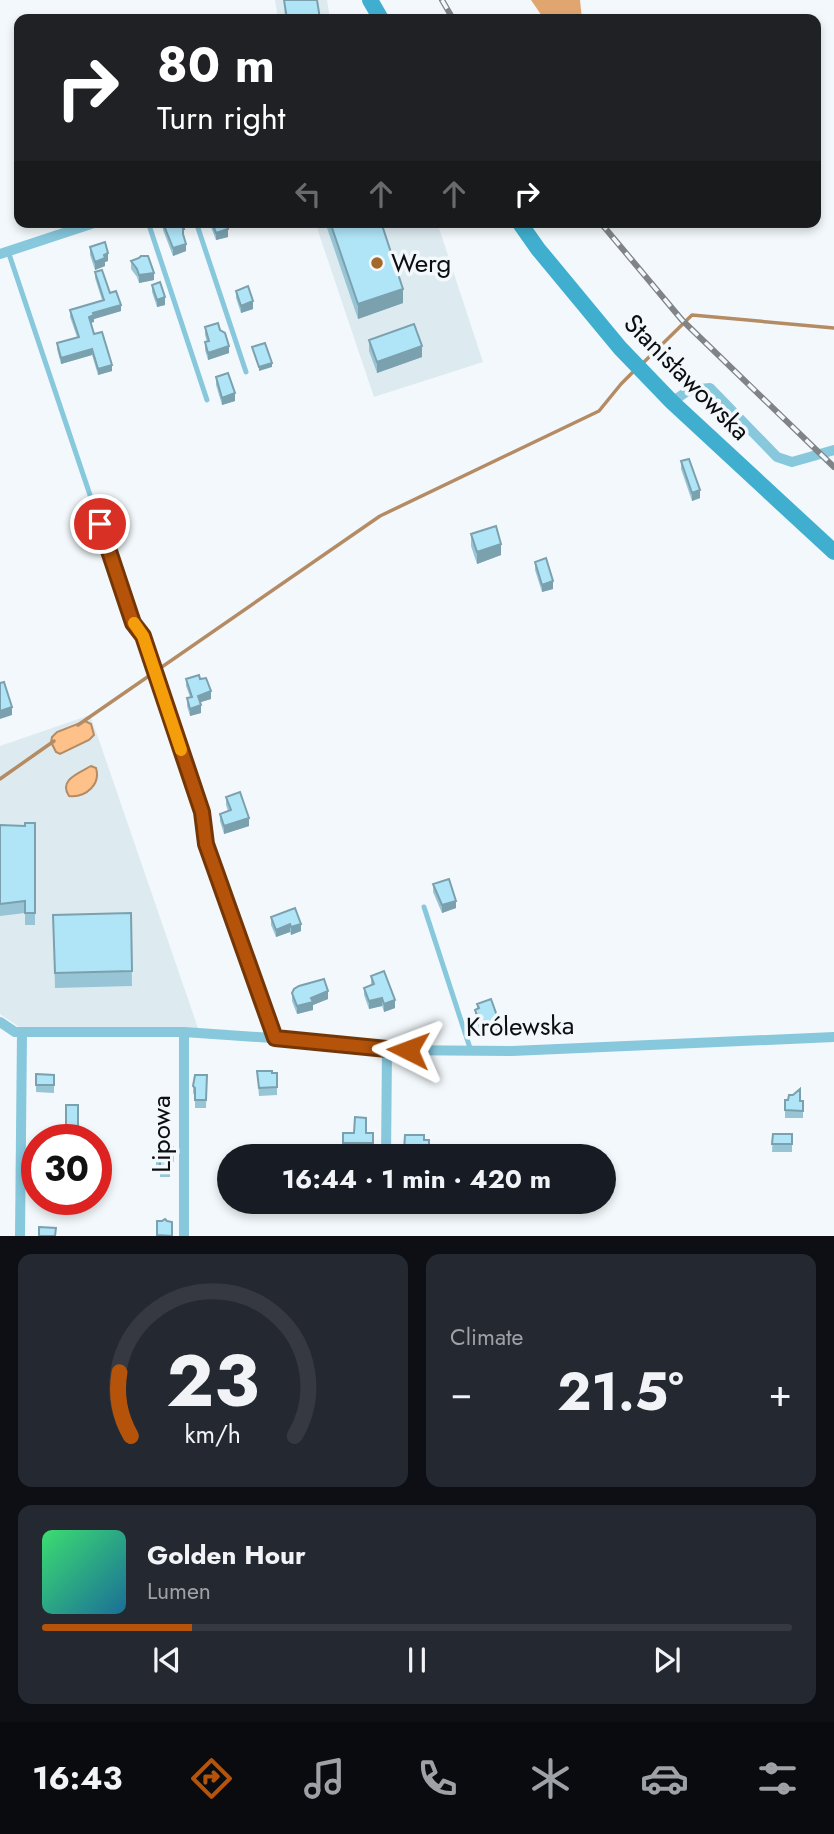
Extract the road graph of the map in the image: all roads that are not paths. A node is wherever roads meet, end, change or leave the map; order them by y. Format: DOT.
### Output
graph roads {
  1 [pos="78,228"];
  2 [pos="150,228"];
  3 [pos="198,228"];
  4 [pos="523,228"];
  5 [pos="4,252"];
  6 [pos="246,372"];
  7 [pos="206,401"];
  8 [pos="672,402"];
  9 [pos="834,450"];
  10 [pos="834,552"];
  11 [pos="424,907"];
  12 [pos="0,1021"];
  13 [pos="22,1032"];
  14 [pos="184,1032"];
  15 [pos="834,1037"];
  16 [pos="275,1038"];
  17 [pos="387,1049"];
  18 [pos="471,1051"];
  19 [pos="386,1144"];
  20 [pos="20,1236"];
  21 [pos="184,1236"];
  1 -- 5 [label="street"];
  2 -- 7 [label="lane"];
  3 -- 6 [label="lane"];
  4 -- 8 [label="street, Stanisławowska"];
  5 -- 16 [label="lane"];
  8 -- 9 [label="street"];
  8 -- 10 [label="street, Stanisławowska"];
  11 -- 18 [label="lane"];
  12 -- 13 [label="street, Królewska"];
  13 -- 14 [label="street, Królewska"];
  13 -- 20 [label="street"];
  14 -- 16 [label="street, Królewska"];
  14 -- 21 [label="street, Lipowa"];
  15 -- 18 [label="street, Królewska"];
  16 -- 17 [label="street, Królewska"];
  17 -- 18 [label="street, Królewska"];
  17 -- 19 [label="street"];
}
